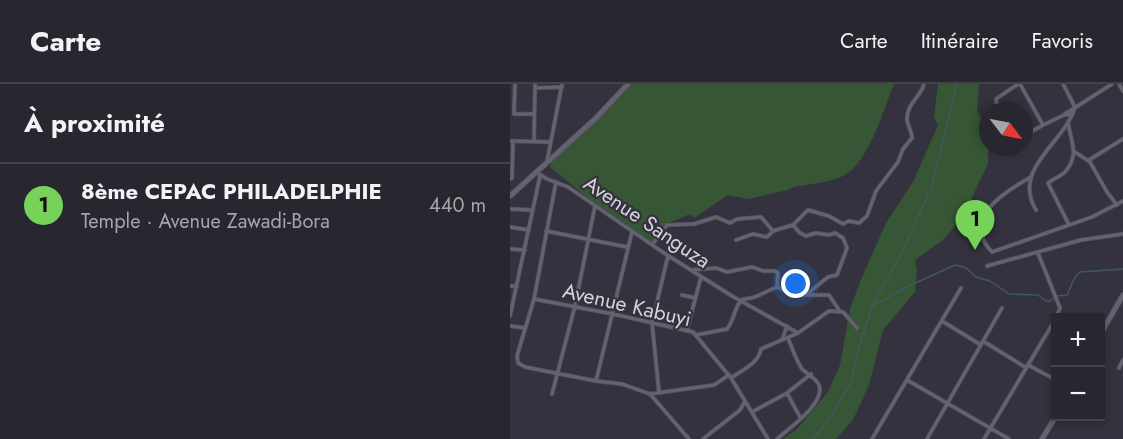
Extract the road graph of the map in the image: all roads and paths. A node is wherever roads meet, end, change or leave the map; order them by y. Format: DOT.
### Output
graph roads {
  1 [pos="515,84"];
  2 [pos="628,84"];
  3 [pos="924,84"];
  4 [pos="1019,84"];
  5 [pos="1063,84"];
  6 [pos="1110,84"];
  7 [pos="1119,84"];
  8 [pos="535,86"];
  9 [pos="562,86"];
  10 [pos="1123,91"];
  11 [pos="996,102"];
  12 [pos="1075,107"];
  13 [pos="534,114"];
  14 [pos="1073,114"];
  15 [pos="1064,115"];
  16 [pos="1068,122"];
  17 [pos="1043,125"];
  18 [pos="1033,131"];
  19 [pos="1123,139"];
  20 [pos="512,141"];
  21 [pos="534,141"];
  22 [pos="550,142"];
  23 [pos="1075,152"];
  24 [pos="1089,160"];
  25 [pos="546,163"];
  26 [pos="538,173"];
  27 [pos="1031,177"];
  28 [pos="510,179"];
  29 [pos="556,182"];
  30 [pos="510,196"];
  31 [pos="1123,201"];
  32 [pos="1117,205"];
  33 [pos="595,206"];
  34 [pos="510,209"];
  35 [pos="532,210"];
  36 [pos="1036,210"];
  37 [pos="793,225"];
  38 [pos="1069,225"];
  39 [pos="510,227"];
  40 [pos="529,230"];
  41 [pos="546,231"];
  42 [pos="773,231"];
  43 [pos="632,232"];
  44 [pos="1123,234"];
  45 [pos="588,239"];
  46 [pos="736,240"];
  47 [pos="652,245"];
  48 [pos="627,247"];
  49 [pos="510,249"];
  50 [pos="525,250"];
  51 [pos="1038,253"];
  52 [pos="668,256"];
  53 [pos="987,266"];
  54 [pos="690,270"];
  55 [pos="701,276"];
  56 [pos="510,286"];
  57 [pos="517,286"];
  58 [pos="777,287"];
  59 [pos="961,288"];
  60 [pos="807,294"];
  61 [pos="682,295"];
  62 [pos="1123,295"];
  63 [pos="534,298"];
  64 [pos="695,298"];
  65 [pos="741,300"];
  66 [pos="575,306"];
  67 [pos="1002,308"];
  68 [pos="839,310"];
  69 [pos="1059,313"];
  70 [pos="613,314"];
  71 [pos="510,316"];
  72 [pos="942,321"];
  73 [pos="652,323"];
  74 [pos="510,326"];
  75 [pos="787,326"];
  76 [pos="1051,326"];
  77 [pos="525,328"];
  78 [pos="856,328"];
  79 [pos="1105,328"];
  80 [pos="687,330"];
  81 [pos="798,333"];
  82 [pos="696,335"];
  83 [pos="788,338"];
  84 [pos="782,340"];
  85 [pos="982,343"];
  86 [pos="1123,360"];
  87 [pos="1027,366"];
  88 [pos="1119,368"];
  89 [pos="557,373"];
  90 [pos="811,374"];
  91 [pos="730,376"];
  92 [pos="1051,378"];
  93 [pos="907,380"];
  94 [pos="596,381"];
  95 [pos="660,392"];
  96 [pos="787,393"];
  97 [pos="552,394"];
  98 [pos="650,394"];
  99 [pos="745,401"];
  100 [pos="947,403"];
  101 [pos="751,412"];
  102 [pos="801,418"];
  103 [pos="1053,421"];
  104 [pos="990,428"];
  105 [pos="689,439"];
  106 [pos="703,439"];
  107 [pos="768,439"];
  108 [pos="777,439"];
  109 [pos="872,439"];
  110 [pos="927,439"];
  111 [pos="984,439"];
  112 [pos="1009,439"];
  113 [pos="1042,439"];
  1 -- 13 [label="street"];
  2 -- 25 [label="street"];
  3 -- 37 [label="street"];
  4 -- 11 [label="street"];
  4 -- 17 [label="street"];
  5 -- 12 [label="street"];
  6 -- 12 [label="street"];
  7 -- 10 [label="street"];
  8 -- 9 [label="street"];
  8 -- 13 [label="street"];
  9 -- 22 [label="street"];
  12 -- 14 [label="street"];
  12 -- 15 [label="street"];
  13 -- 21 [label="street"];
  14 -- 15 [label="street"];
  14 -- 16 [label="street"];
  15 -- 17 [label="street"];
  16 -- 23 [label="street"];
  16 -- 27 [label="street"];
  17 -- 18 [label="street"];
  19 -- 24 [label="street"];
  20 -- 21 [label="street"];
  20 -- 28 [label="street"];
  21 -- 22 [label="street"];
  22 -- 25 [label="street"];
  23 -- 24 [label="street"];
  23 -- 38 [label="street"];
  24 -- 32 [label="street"];
  25 -- 26 [label="street"];
  26 -- 29 [label="street, Avenue Sanguza"];
  26 -- 30 [label="street"];
  26 -- 35 [label="street"];
  27 -- 36 [label="street"];
  27 -- 38 [label="street"];
  29 -- 33 [label="street, Avenue Sanguza"];
  29 -- 41 [label="street"];
  31 -- 32 [label="street"];
  32 -- 38 [label="street"];
  33 -- 43 [label="street, Avenue Sanguza"];
  33 -- 45 [label="street"];
  34 -- 35 [label="street"];
  35 -- 40 [label="street"];
  37 -- 42 [label="street"];
  37 -- 60 [label="street"];
  39 -- 40 [label="street"];
  40 -- 50 [label="street"];
  41 -- 45 [label="street"];
  41 -- 63 [label="street"];
  42 -- 46 [label="street"];
  42 -- 47 [label="street"];
  43 -- 47 [label="street, Avenue Sanguza"];
  43 -- 48 [label="street"];
  44 -- 51 [label="street"];
  45 -- 48 [label="street"];
  45 -- 66 [label="street"];
  47 -- 52 [label="street, Avenue Sanguza"];
  48 -- 70 [label="street"];
  49 -- 50 [label="street"];
  50 -- 57 [label="street"];
  51 -- 53 [label="street"];
  51 -- 69 [label="street"];
  52 -- 54 [label="street, Avenue Sanguza"];
  52 -- 73 [label="street"];
  54 -- 55 [label="street, Avenue Sanguza"];
  54 -- 58 [label="street"];
  55 -- 64 [label="street"];
  55 -- 65 [label="street, Avenue Sanguza"];
  56 -- 57 [label="street"];
  57 -- 71 [label="street"];
  58 -- 60 [label="street"];
  58 -- 65 [label="street"];
  59 -- 72 [label="street"];
  60 -- 68 [label="street"];
  61 -- 64 [label="street"];
  62 -- 79 [label="street"];
  63 -- 66 [label="street, Avenue Kabuyi"];
  63 -- 77 [label="street"];
  64 -- 80 [label="street"];
  65 -- 75 [label="street, Avenue Sanguza"];
  65 -- 82 [label="street"];
  66 -- 70 [label="street, Avenue Kabuyi"];
  66 -- 89 [label="street"];
  67 -- 85 [label="street"];
  68 -- 78 [label="street"];
  68 -- 81 [label="street"];
  70 -- 73 [label="street, Avenue Kabuyi"];
  70 -- 94 [label="street"];
  72 -- 85 [label="street"];
  72 -- 93 [label="street"];
  73 -- 80 [label="street, Avenue Kabuyi"];
  73 -- 95 [label="street"];
  74 -- 77 [label="street"];
  75 -- 81 [label="street, Avenue Sanguza"];
  75 -- 84 [label="street"];
  76 -- 87 [label="street"];
  77 -- 89 [label="street"];
  80 -- 82 [label="street, Avenue Kabuyi"];
  81 -- 83 [label="street"];
  82 -- 91 [label="street, Avenue Kabuyi"];
  83 -- 84 [label="street"];
  83 -- 90 [label="street"];
  84 -- 91 [label="street"];
  85 -- 87 [label="street"];
  85 -- 100 [label="street"];
  86 -- 88 [label="street"];
  87 -- 92 [label="street"];
  87 -- 104 [label="street"];
  89 -- 94 [label="street"];
  89 -- 97 [label="street"];
  90 -- 96 [label="street"];
  90 -- 102 [label="street"];
  91 -- 95 [label="street"];
  91 -- 99 [label="street, Avenue Kabuyi"];
  93 -- 100 [label="street"];
  93 -- 109 [label="street"];
  94 -- 98 [label="street"];
  95 -- 98 [label="street"];
  96 -- 101 [label="street"];
  96 -- 102 [label="street"];
  98 -- 105 [label="street"];
  99 -- 101 [label="street, Avenue Kabuyi"];
  99 -- 106 [label="street"];
  100 -- 104 [label="street"];
  100 -- 110 [label="street"];
  101 -- 107 [label="street, Avenue Kabuyi"];
  102 -- 108 [label="street"];
  103 -- 113 [label="street"];
  104 -- 111 [label="street"];
  104 -- 112 [label="street"];
}
